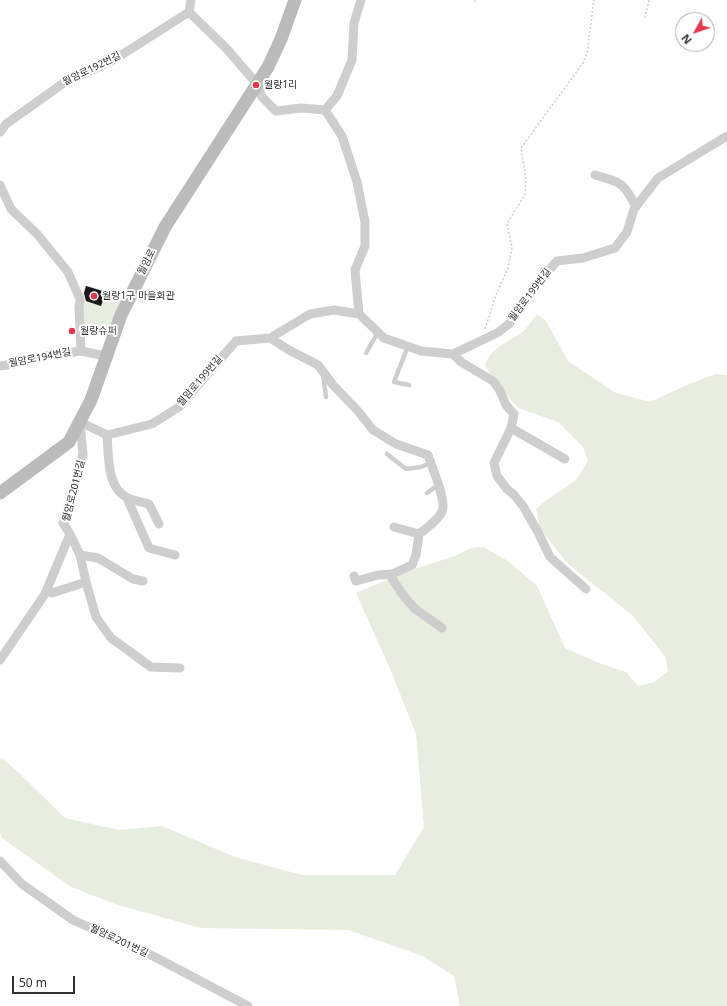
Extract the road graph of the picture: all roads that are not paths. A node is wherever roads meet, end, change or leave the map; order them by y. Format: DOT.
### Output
graph roads {
  1 [pos="191,0"];
  2 [pos="295,0"];
  3 [pos="361,0"];
  4 [pos="189,12"];
  5 [pos="257,84"];
  6 [pos="325,110"];
  7 [pos="0,132"];
  8 [pos="727,136"];
  9 [pos="594,175"];
  10 [pos="0,185"];
  11 [pos="636,207"];
  12 [pos="359,314"];
  13 [pos="378,332"];
  14 [pos="270,338"];
  15 [pos="408,346"];
  16 [pos="81,351"];
  17 [pos="366,353"];
  18 [pos="453,354"];
  19 [pos="106,356"];
  20 [pos="0,366"];
  21 [pos="322,370"];
  22 [pos="410,385"];
  23 [pos="326,397"];
  24 [pos="80,422"];
  25 [pos="511,428"];
  26 [pos="107,435"];
  27 [pos="387,454"];
  28 [pos="566,459"];
  29 [pos="430,463"];
  30 [pos="438,485"];
  31 [pos="0,493"];
  32 [pos="428,493"];
  33 [pos="127,498"];
  34 [pos="159,524"];
  35 [pos="394,527"];
  36 [pos="70,534"];
  37 [pos="419,534"];
  38 [pos="80,555"];
  39 [pos="175,555"];
  40 [pos="389,574"];
  41 [pos="354,576"];
  42 [pos="143,581"];
  43 [pos="86,582"];
  44 [pos="586,589"];
  45 [pos="52,593"];
  46 [pos="442,628"];
  47 [pos="0,660"];
  48 [pos="180,668"];
  49 [pos="0,861"];
  50 [pos="248,1006"];
  1 -- 4 [label="street"];
  2 -- 5 [label="street, 월암로"];
  3 -- 6 [label="street"];
  4 -- 5 [label="street"];
  4 -- 7 [label="street, 월암로192번길"];
  5 -- 6 [label="street"];
  5 -- 19 [label="street, 월암로"];
  6 -- 12 [label="street"];
  8 -- 11 [label="street, 월암로199번길"];
  9 -- 11 [label="street"];
  10 -- 16 [label="street"];
  11 -- 18 [label="street, 월암로199번길"];
  12 -- 13 [label="street"];
  12 -- 14 [label="street, 월암로199번길"];
  13 -- 15 [label="street"];
  13 -- 17 [label="lane"];
  14 -- 21 [label="street"];
  14 -- 26 [label="street, 월암로199번길"];
  15 -- 18 [label="street"];
  15 -- 22 [label="lane"];
  16 -- 19 [label="street"];
  16 -- 20 [label="street, 월암로194번길"];
  18 -- 25 [label="street"];
  19 -- 24 [label="street, 월암로"];
  21 -- 23 [label="lane"];
  21 -- 29 [label="street"];
  24 -- 26 [label="street"];
  24 -- 31 [label="street, 월암로"];
  24 -- 36 [label="street, 월암로201번길"];
  25 -- 28 [label="street"];
  25 -- 44 [label="street"];
  26 -- 33 [label="street"];
  27 -- 29 [label="lane"];
  29 -- 30 [label="street"];
  30 -- 32 [label="lane"];
  30 -- 37 [label="street"];
  33 -- 34 [label="street"];
  33 -- 39 [label="street"];
  35 -- 37 [label="street"];
  36 -- 38 [label="street, 월암로201번길"];
  36 -- 47 [label="street, 월암로201번길"];
  37 -- 40 [label="street"];
  38 -- 42 [label="street"];
  38 -- 43 [label="street, 월암로201번길"];
  40 -- 41 [label="street"];
  40 -- 46 [label="street"];
  43 -- 45 [label="street"];
  43 -- 48 [label="street, 월암로201번길"];
  49 -- 50 [label="street, 월암로201번길"];
}
